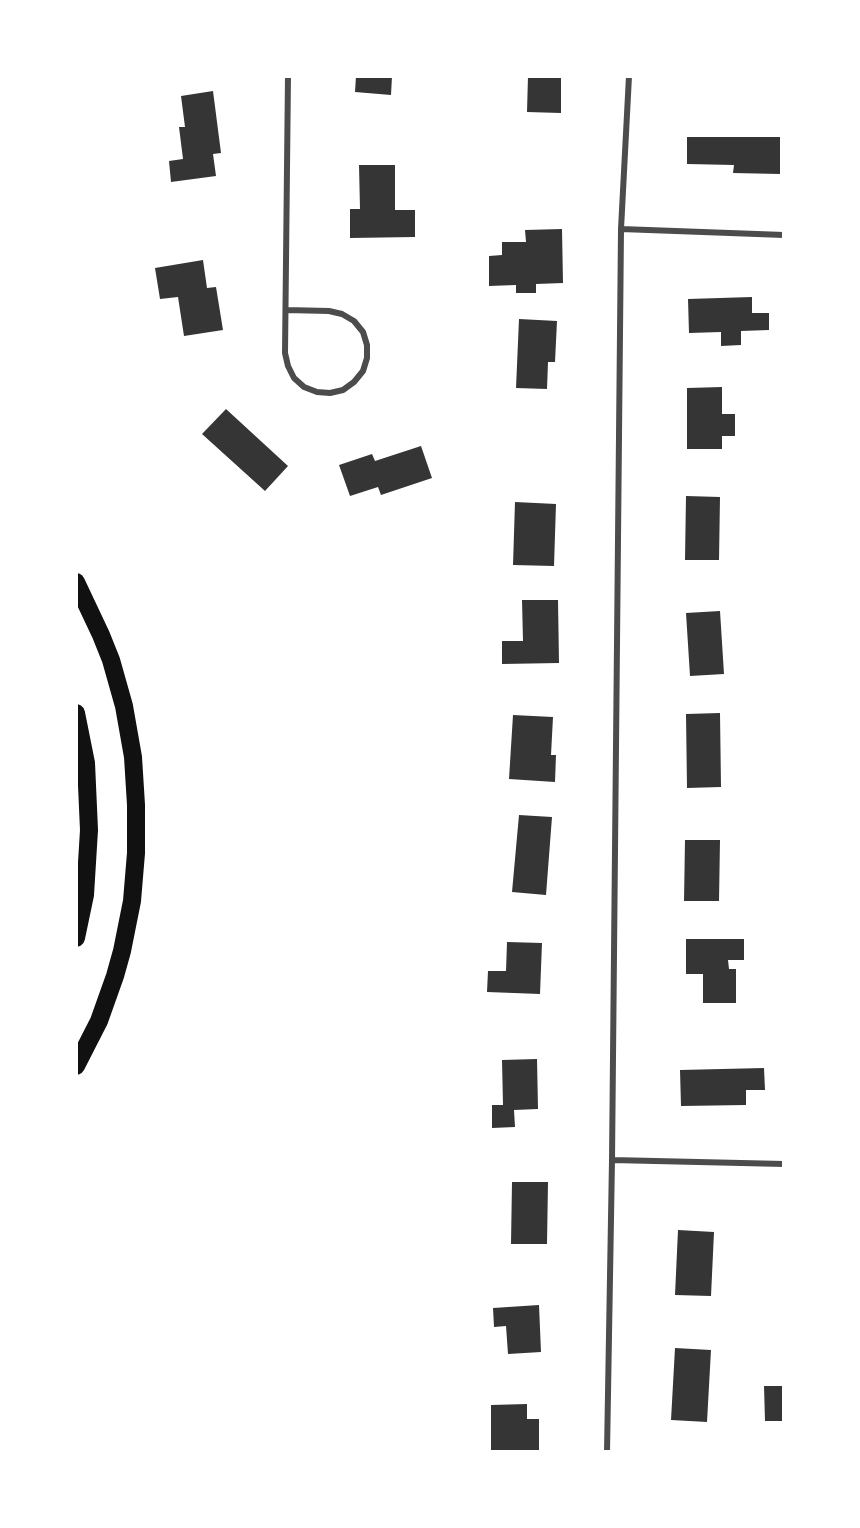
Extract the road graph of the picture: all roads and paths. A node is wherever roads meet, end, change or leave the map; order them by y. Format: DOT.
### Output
graph roads {
  1 [pos="288,76"];
  2 [pos="629,76"];
  3 [pos="621,230"];
  4 [pos="783,235"];
  5 [pos="286,309"];
  6 [pos="76,582"];
  7 [pos="76,713"];
  8 [pos="76,938"];
  9 [pos="76,1066"];
  10 [pos="612,1160"];
  11 [pos="783,1164"];
  12 [pos="607,1452"];
  1 -- 5 [label="street"];
  2 -- 3 [label="street"];
  3 -- 4 [label="street"];
  3 -- 10 [label="street"];
  5 -- 5 [label="street"];
  6 -- 9 [label="highway"];
  7 -- 8 [label="highway"];
  10 -- 11 [label="street"];
  10 -- 12 [label="street"];
}
